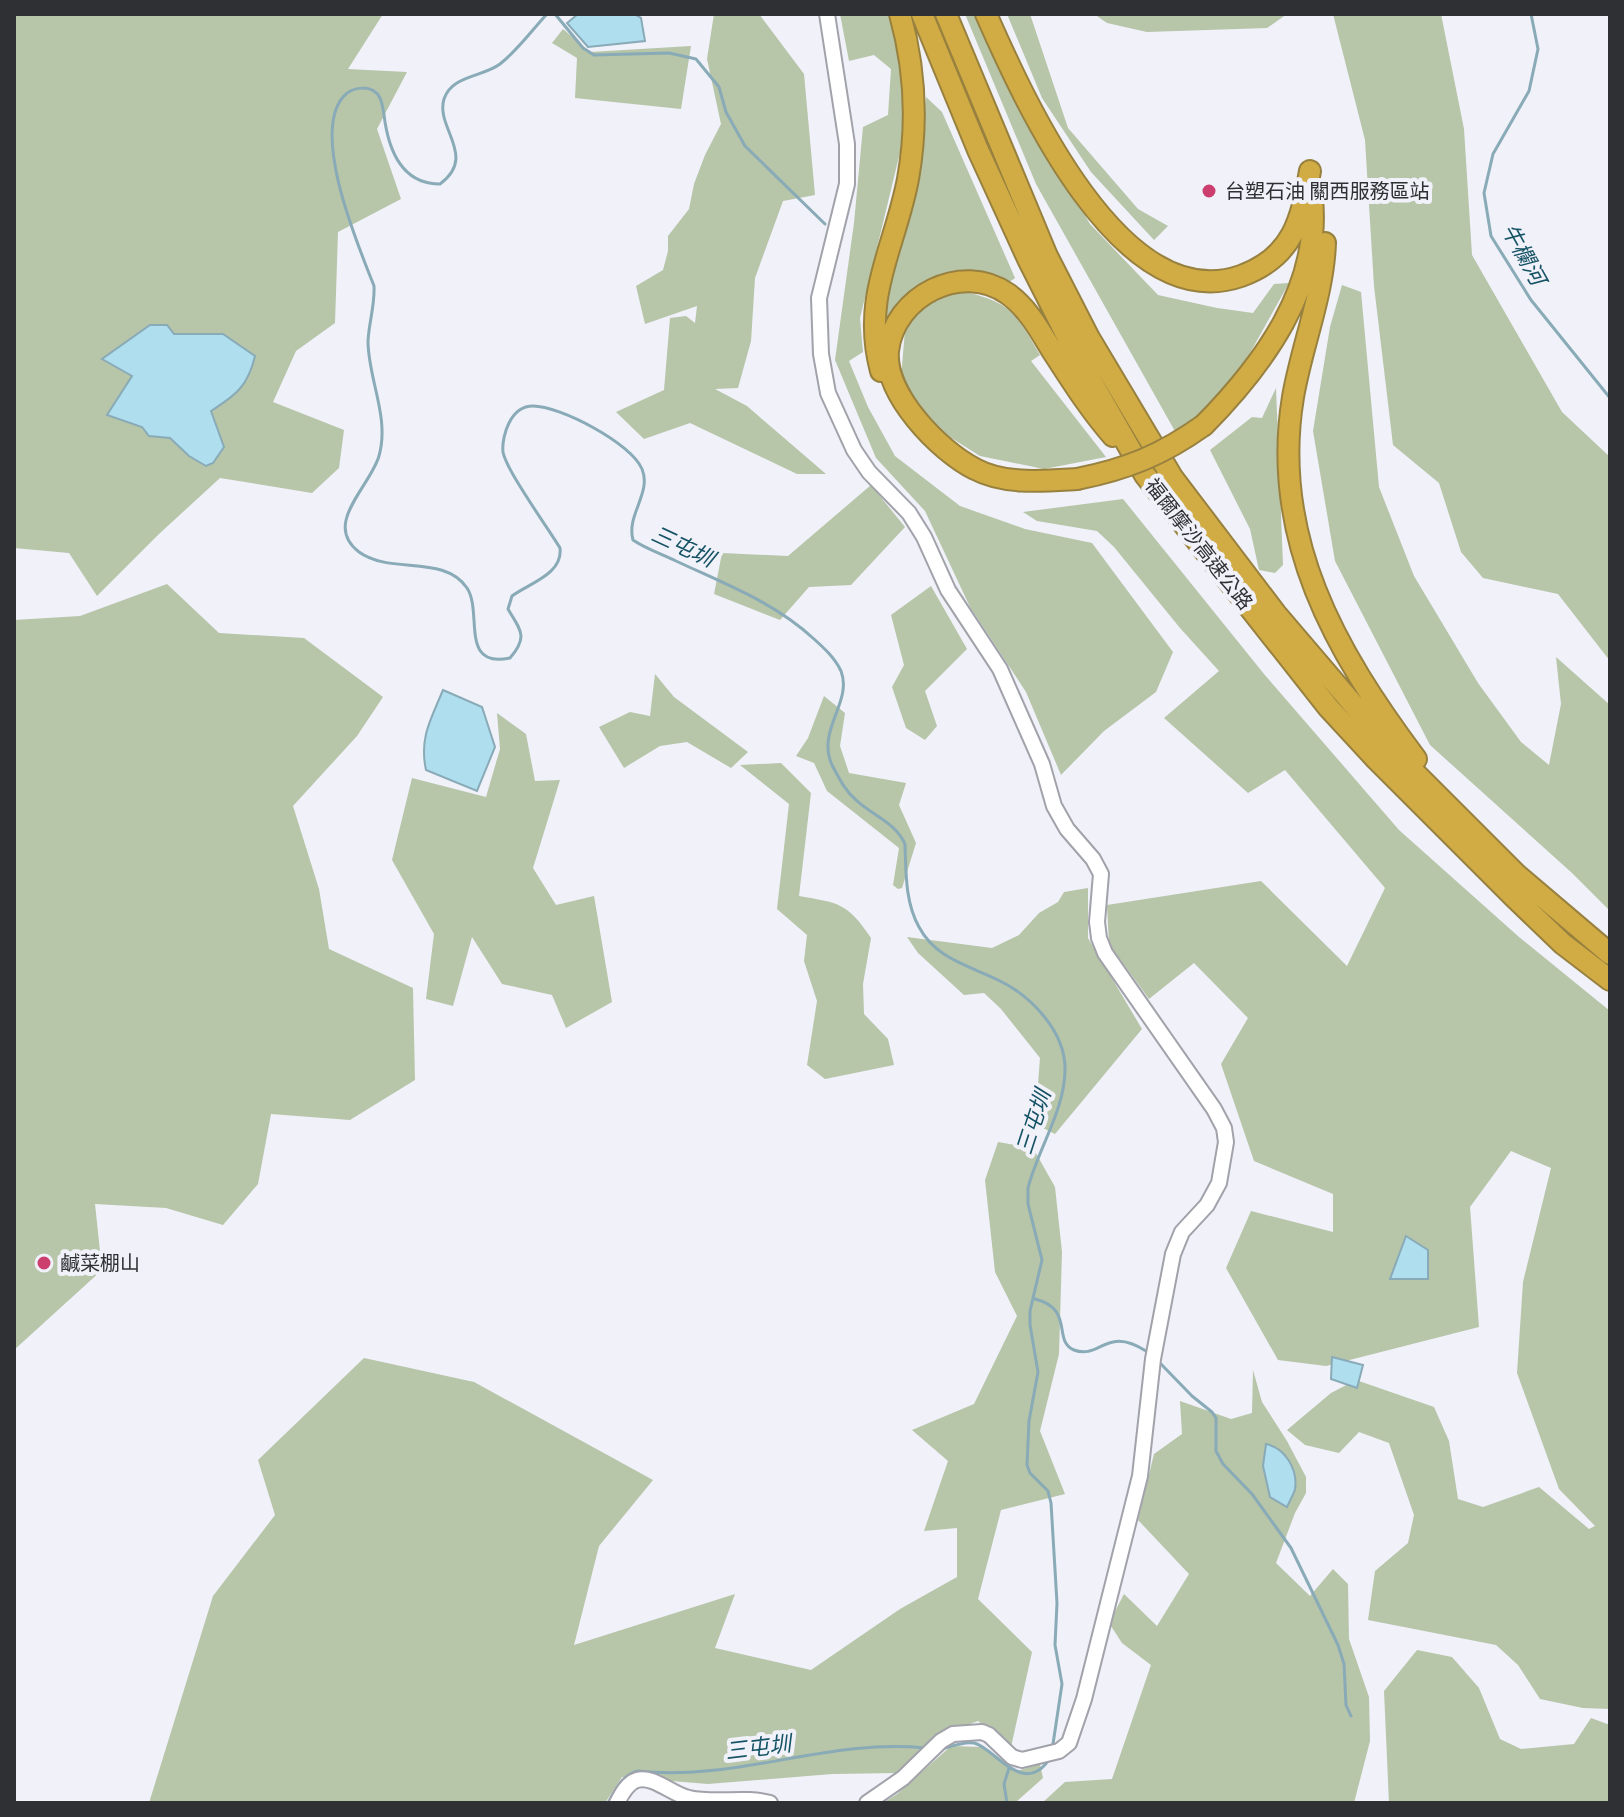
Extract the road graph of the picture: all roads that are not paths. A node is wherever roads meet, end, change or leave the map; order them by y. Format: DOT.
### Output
graph roads {
  1 [pos="827,14"];
  2 [pos="900,14"];
  3 [pos="922,14"];
  4 [pos="946,14"];
  5 [pos="986,14"];
  6 [pos="1200,434"];
  7 [pos="1145,475"];
  8 [pos="1081,483"];
  9 [pos="1460,819"];
  10 [pos="1610,954"];
  11 [pos="1610,980"];
  12 [pos="617,1803"];
  13 [pos="770,1803"];
  14 [pos="867,1803"];
  1 -- 14 [label="street"];
  2 -- 8 [label="highway"];
  3 -- 7 [label="highway, 福爾摩沙高速公路"];
  4 -- 9 [label="highway, 福爾摩沙高速公路"];
  5 -- 6 [label="highway"];
  6 -- 8 [label="highway"];
  6 -- 9 [label="highway"];
  7 -- 8 [label="highway"];
  7 -- 11 [label="highway, 福爾摩沙高速公路"];
  9 -- 10 [label="highway, 福爾摩沙高速公路"];
  12 -- 13 [label="street"];
}
